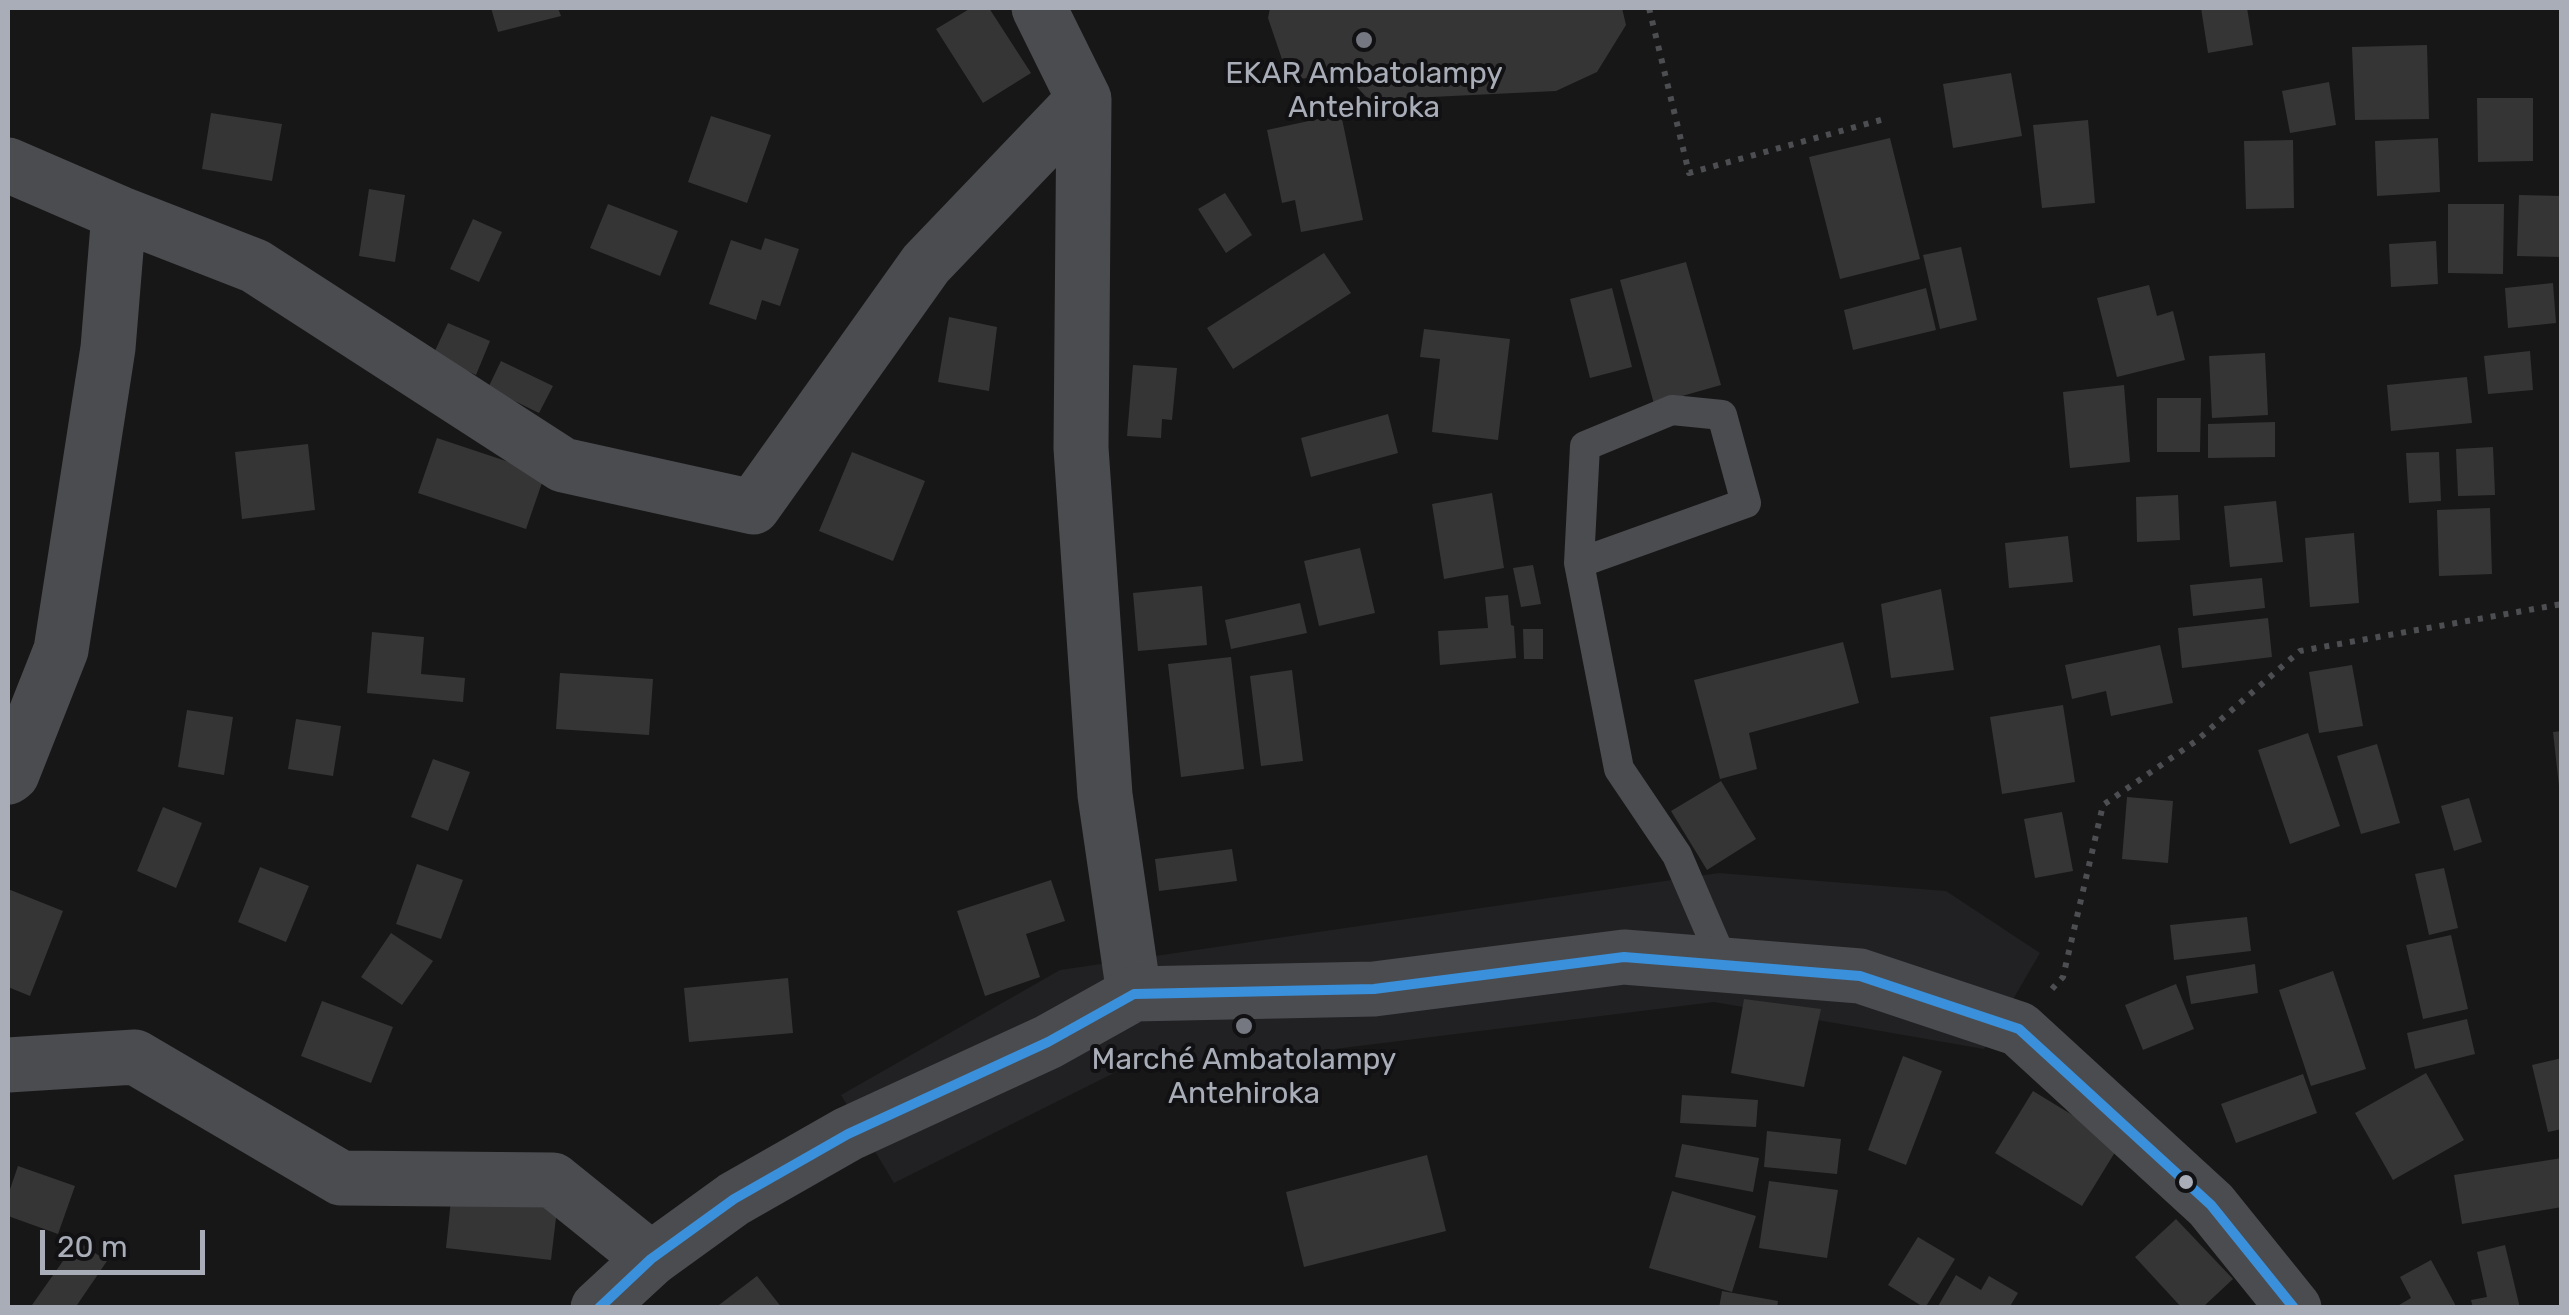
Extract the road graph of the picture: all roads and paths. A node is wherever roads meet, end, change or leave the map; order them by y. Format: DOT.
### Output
graph roads {
  1 [pos="1039,8"];
  2 [pos="1649,8"];
  3 [pos="1084,99"];
  4 [pos="1888,118"];
  5 [pos="8,165"];
  6 [pos="119,213"];
  7 [pos="1579,562"];
  8 [pos="2562,604"];
  9 [pos="8,778"];
  10 [pos="1724,964"];
  11 [pos="1134,994"];
  12 [pos="2019,1028"];
  13 [pos="8,1065"];
  14 [pos="650,1259"];
  15 [pos="598,1308"];
  16 [pos="2294,1308"];
  1 -- 3 [label="street"];
  2 -- 4 [label="path"];
  3 -- 6 [label="street"];
  3 -- 11 [label="street"];
  5 -- 6 [label="street"];
  6 -- 9 [label="street"];
  7 -- 7 [label="lane"];
  7 -- 10 [label="lane"];
  8 -- 12 [label="path"];
  10 -- 11 [label="street"];
  10 -- 12 [label="street"];
  11 -- 14 [label="street"];
  12 -- 16 [label="street"];
  13 -- 14 [label="street"];
  14 -- 15 [label="street"];
}
